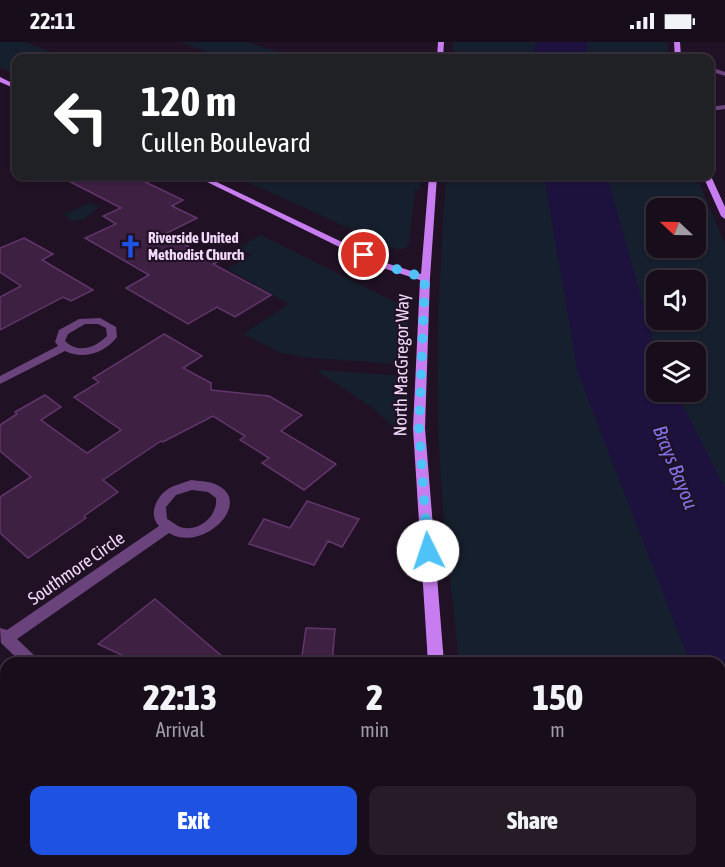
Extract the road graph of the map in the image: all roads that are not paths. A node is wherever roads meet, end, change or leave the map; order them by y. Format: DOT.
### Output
graph roads {
  1 [pos="207,180"];
  2 [pos="433,180"];
  3 [pos="709,180"];
  4 [pos="724,210"];
  5 [pos="425,278"];
  6 [pos="64,347"];
  7 [pos="0,380"];
  8 [pos="167,527"];
  9 [pos="3,636"];
  10 [pos="26,657"];
  11 [pos="436,657"];
  1 -- 5 [label="street"];
  2 -- 5 [label="street, North MacGregor Way"];
  3 -- 4 [label="street"];
  5 -- 11 [label="street, North MacGregor Way"];
  6 -- 6 [label="street"];
  6 -- 7 [label="street"];
  8 -- 8 [label="street"];
  8 -- 9 [label="street, Southmore Circle"];
  9 -- 10 [label="street"];
}
